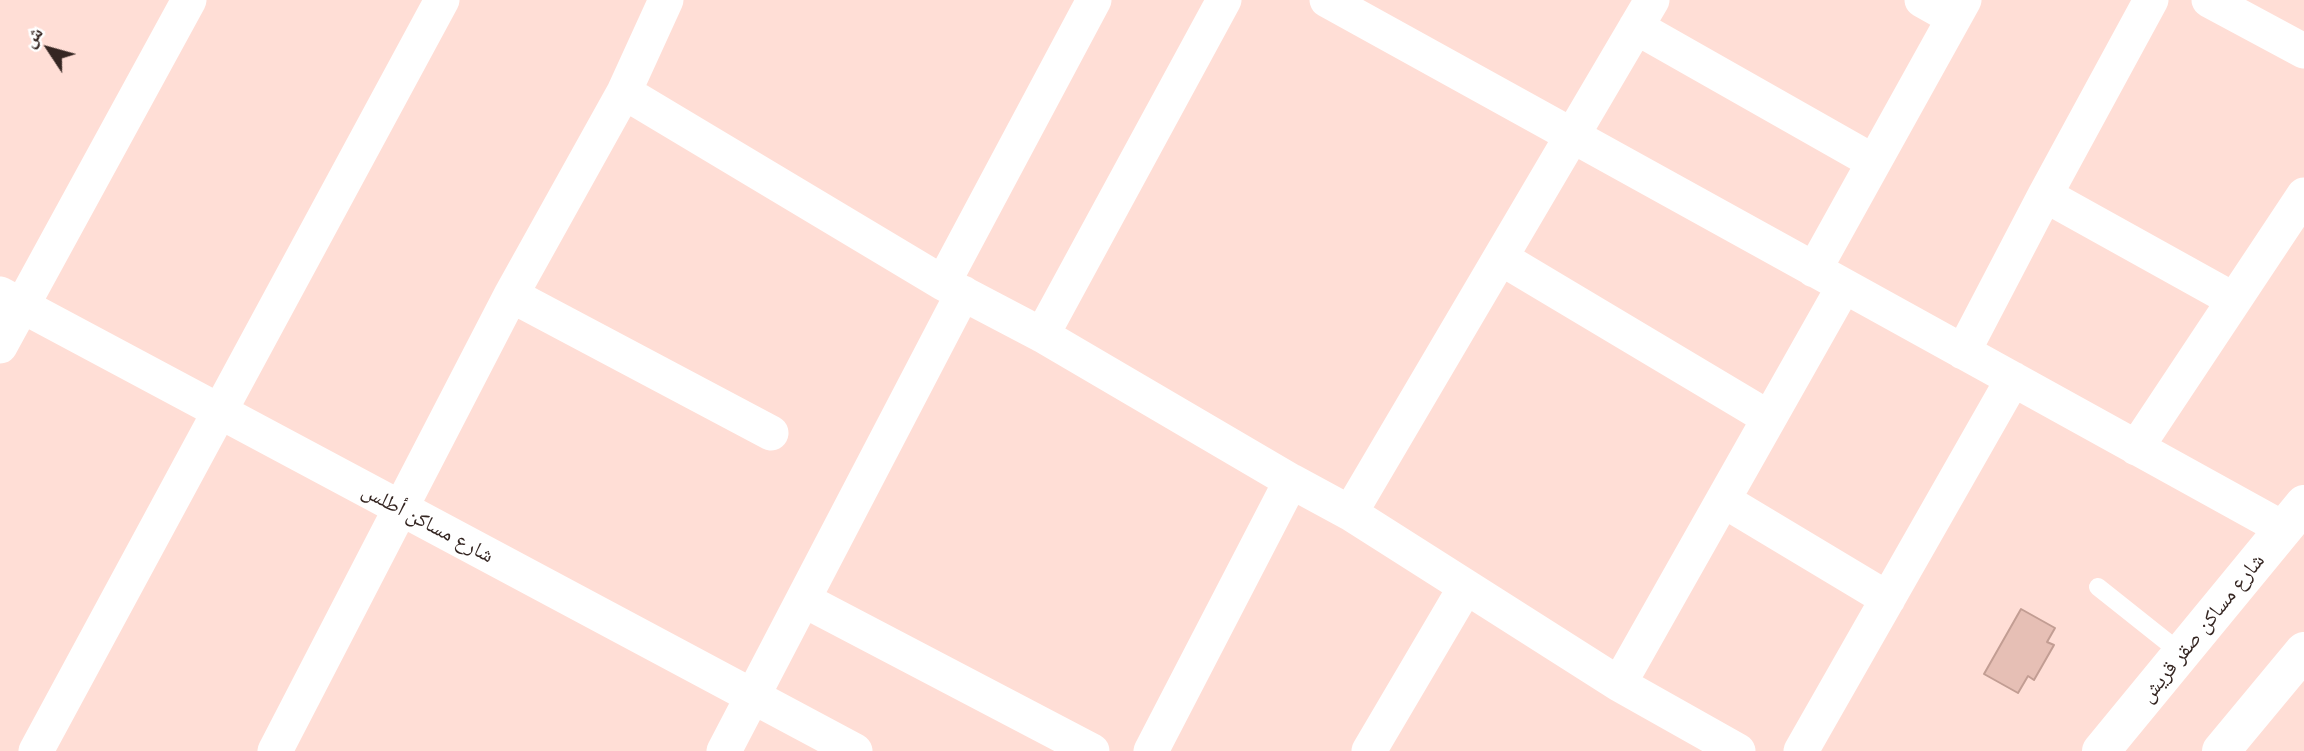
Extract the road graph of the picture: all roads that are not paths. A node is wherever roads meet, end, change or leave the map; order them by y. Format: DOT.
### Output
graph roads {
  1 [pos="189,0"];
  2 [pos="442,0"];
  3 [pos="666,0"];
  4 [pos="1094,0"];
  5 [pos="1224,0"];
  6 [pos="1326,0"];
  7 [pos="1922,0"];
  8 [pos="2151,0"];
  9 [pos="2209,0"];
  10 [pos="1959,9"];
  11 [pos="1644,14"];
  12 [pos="2304,51"];
  13 [pos="624,92"];
  14 [pos="1572,136"];
  15 [pos="1874,162"];
  16 [pos="2045,195"];
  17 [pos="2304,195"];
  18 [pos="1501,258"];
  19 [pos="1829,278"];
  20 [pos="953,288"];
  21 [pos="512,295"];
  22 [pos="11,300"];
  23 [pos="2234,300"];
  24 [pos="1042,335"];
  25 [pos="0,346"];
  26 [pos="1963,352"];
  27 [pos="2013,379"];
  28 [pos="220,411"];
  29 [pos="1769,418"];
  30 [pos="771,433"];
  31 [pos="2136,447"];
  32 [pos="1291,481"];
  33 [pos="1723,500"];
  34 [pos="400,508"];
  35 [pos="1350,513"];
  36 [pos="2294,517"];
  37 [pos="2098,587"];
  38 [pos="1465,588"];
  39 [pos="804,600"];
  40 [pos="1888,600"];
  41 [pos="2304,651"];
  42 [pos="2181,653"];
  43 [pos="1619,684"];
  44 [pos="753,694"];
  45 [pos="2233,747"];
  46 [pos="36,751"];
  47 [pos="275,751"];
  48 [pos="724,751"];
  49 [pos="855,751"];
  50 [pos="1091,751"];
  51 [pos="1150,751"];
  52 [pos="1369,751"];
  53 [pos="1738,751"];
  54 [pos="1801,751"];
  55 [pos="2101,751"];
  1 -- 22 [label="street"];
  2 -- 28 [label="street"];
  3 -- 13 [label="street"];
  4 -- 20 [label="street"];
  5 -- 24 [label="street"];
  6 -- 14 [label="street"];
  7 -- 10 [label="street"];
  8 -- 16 [label="street"];
  9 -- 12 [label="street"];
  10 -- 15 [label="street"];
  11 -- 14 [label="street"];
  11 -- 15 [label="street"];
  13 -- 20 [label="street"];
  13 -- 21 [label="street"];
  14 -- 18 [label="street"];
  14 -- 19 [label="street"];
  15 -- 19 [label="street"];
  16 -- 23 [label="street"];
  16 -- 26 [label="street"];
  17 -- 23 [label="street"];
  18 -- 29 [label="street"];
  18 -- 35 [label="street"];
  19 -- 26 [label="street"];
  19 -- 29 [label="street"];
  20 -- 24 [label="street"];
  20 -- 39 [label="street"];
  21 -- 30 [label="street"];
  21 -- 34 [label="street"];
  22 -- 25 [label="street"];
  22 -- 28 [label="street, شارع مساكن أطلس"];
  23 -- 31 [label="street"];
  24 -- 32 [label="street"];
  26 -- 27 [label="street"];
  27 -- 31 [label="street"];
  27 -- 40 [label="street"];
  28 -- 34 [label="street, شارع مساكن أطلس"];
  28 -- 46 [label="street"];
  29 -- 33 [label="street"];
  31 -- 36 [label="street"];
  32 -- 35 [label="street"];
  32 -- 51 [label="street"];
  33 -- 40 [label="street"];
  33 -- 43 [label="street"];
  34 -- 44 [label="street, شارع مساكن أطلس"];
  34 -- 47 [label="street"];
  35 -- 38 [label="street"];
  36 -- 42 [label="street, شارع مساكن صقر قريش"];
  37 -- 42 [label="lane"];
  38 -- 43 [label="street"];
  38 -- 52 [label="street"];
  39 -- 44 [label="street"];
  39 -- 50 [label="street"];
  40 -- 54 [label="street"];
  41 -- 45 [label="street"];
  42 -- 55 [label="street, شارع مساكن صقر قريش"];
  43 -- 53 [label="street"];
  44 -- 48 [label="street"];
  44 -- 49 [label="street, شارع مساكن أطلس"];
}
